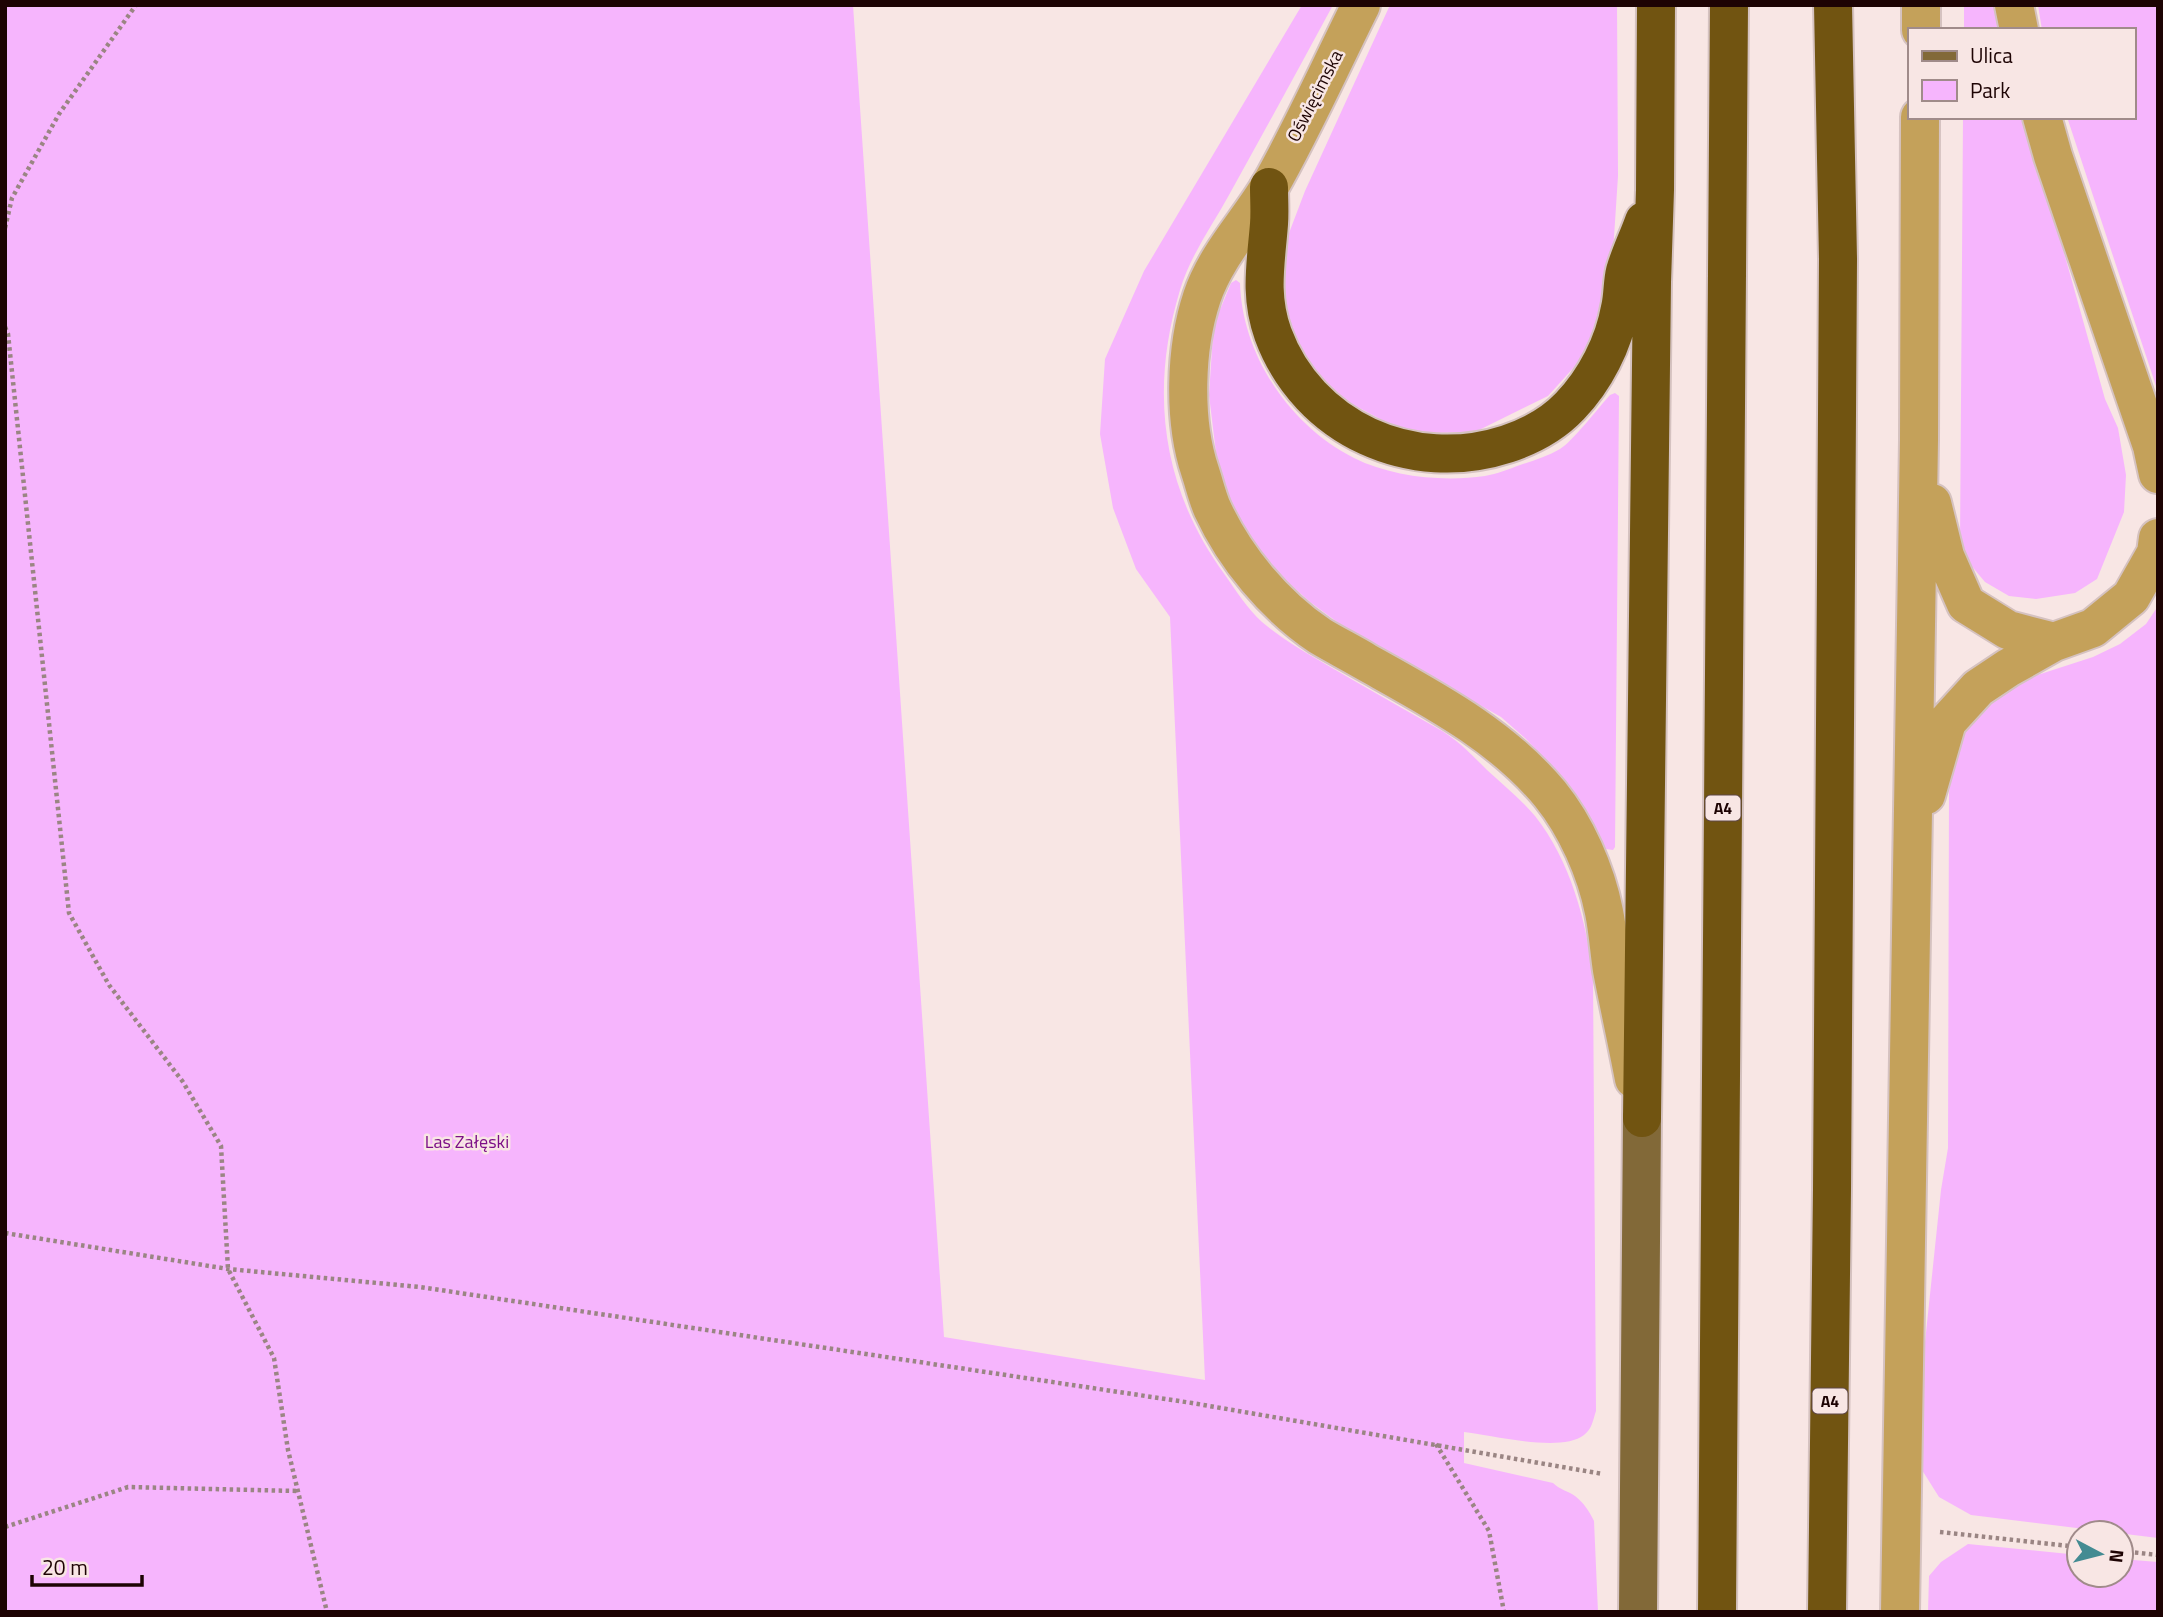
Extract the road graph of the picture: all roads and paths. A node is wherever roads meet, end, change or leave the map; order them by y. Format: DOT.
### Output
graph roads {
  1 [pos="136,5"];
  2 [pos="1361,5"];
  3 [pos="1656,5"];
  4 [pos="1729,5"];
  5 [pos="1833,5"];
  6 [pos="1921,5"];
  7 [pos="2014,5"];
  8 [pos="1921,28"];
  9 [pos="2019,28"];
  10 [pos="1920,119"];
  11 [pos="2043,119"];
  12 [pos="1269,187"];
  13 [pos="1655,190"];
  14 [pos="12,198"];
  15 [pos="5,203"];
  16 [pos="5,228"];
  17 [pos="5,327"];
  18 [pos="1919,439"];
  19 [pos="2158,474"];
  20 [pos="2158,538"];
  21 [pos="2054,642"];
  22 [pos="1912,844"];
  23 [pos="1642,1118"];
  24 [pos="5,1233"];
  25 [pos="228,1269"];
  26 [pos="1436,1444"];
  27 [pos="1639,1474"];
  28 [pos="298,1491"];
  29 [pos="5,1527"];
  30 [pos="1901,1528"];
  31 [pos="2065,1546"];
  32 [pos="2135,1553"];
  33 [pos="2158,1555"];
  34 [pos="327,1612"];
  35 [pos="1504,1612"];
  36 [pos="1638,1612"];
  37 [pos="1717,1612"];
  38 [pos="1827,1612"];
  39 [pos="1900,1612"];
  1 -- 14 [label="path"];
  2 -- 12 [label="street, Oświęcimska"];
  3 -- 13 [label="highway"];
  4 -- 37 [label="highway, A4"];
  5 -- 38 [label="highway, A4"];
  6 -- 8 [label="street"];
  7 -- 9 [label="street"];
  10 -- 18 [label="street"];
  11 -- 19 [label="street"];
  12 -- 13 [label="highway"];
  12 -- 23 [label="street, Oświęcimska"];
  13 -- 23 [label="highway"];
  14 -- 15 [label="path"];
  14 -- 16 [label="path"];
  17 -- 25 [label="path"];
  18 -- 21 [label="street"];
  18 -- 22 [label="street"];
  20 -- 21 [label="street"];
  21 -- 22 [label="street"];
  22 -- 30 [label="street"];
  23 -- 27 [label="main road"];
  24 -- 25 [label="path"];
  25 -- 26 [label="path"];
  25 -- 28 [label="path"];
  26 -- 27 [label="path"];
  26 -- 35 [label="path"];
  27 -- 36 [label="main road"];
  28 -- 29 [label="path"];
  28 -- 34 [label="path"];
  30 -- 31 [label="path"];
  30 -- 39 [label="street"];
  32 -- 33 [label="path"];
}
